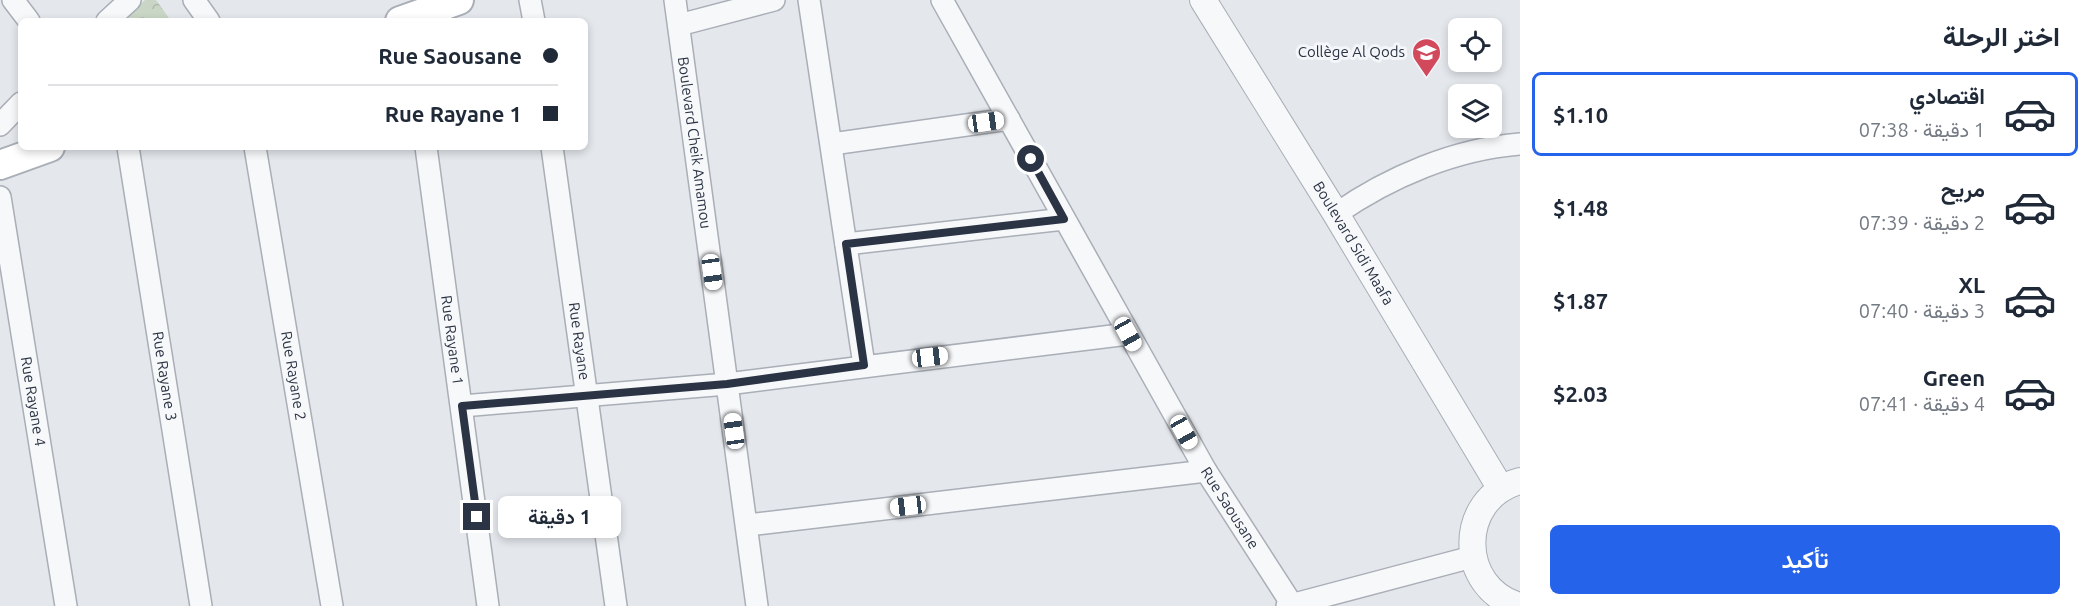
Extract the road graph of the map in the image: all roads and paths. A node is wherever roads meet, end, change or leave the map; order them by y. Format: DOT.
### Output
graph roads {
  1 [pos="13,0"];
  2 [pos="130,0"];
  3 [pos="194,0"];
  4 [pos="459,0"];
  5 [pos="531,0"];
  6 [pos="675,0"];
  7 [pos="774,0"];
  8 [pos="809,0"];
  9 [pos="942,0"];
  10 [pos="1203,0"];
  11 [pos="27,18"];
  12 [pos="110,18"];
  13 [pos="207,18"];
  14 [pos="410,18"];
  15 [pos="534,18"];
  16 [pos="679,25"];
  17 [pos="18,106"];
  18 [pos="1008,119"];
  19 [pos="0,124"];
  20 [pos="832,144"];
  21 [pos="1520,144"];
  22 [pos="42,150"];
  23 [pos="128,150"];
  24 [pos="256,150"];
  25 [pos="426,150"];
  26 [pos="552,150"];
  27 [pos="0,165"];
  28 [pos="0,197"];
  29 [pos="1336,214"];
  30 [pos="1064,219"];
  31 [pos="846,244"];
  32 [pos="4,249"];
  33 [pos="1128,334"];
  34 [pos="864,365"];
  35 [pos="727,384"];
  36 [pos="589,396"];
  37 [pos="462,406"];
  38 [pos="1206,471"];
  39 [pos="1510,485"];
  40 [pos="748,525"];
  41 [pos="1473,557"];
  42 [pos="66,606"];
  43 [pos="201,606"];
  44 [pos="332,606"];
  45 [pos="488,606"];
  46 [pos="616,606"];
  47 [pos="757,606"];
  48 [pos="1287,606"];
  49 [pos="1292,606"];
  50 [pos="1520,606"];
  1 -- 11 [label="street"];
  2 -- 12 [label="street"];
  3 -- 13 [label="street"];
  4 -- 14 [label="main road"];
  5 -- 15 [label="street"];
  6 -- 16 [label="street, Boulevard Cheik Amamou"];
  7 -- 16 [label="street"];
  8 -- 20 [label="street"];
  9 -- 18 [label="street, Rue Saousane"];
  10 -- 29 [label="street, Boulevard Sidi Maafa"];
  16 -- 35 [label="street, Boulevard Cheik Amamou"];
  17 -- 19 [label="street"];
  18 -- 20 [label="street"];
  18 -- 30 [label="street, Rue Saousane"];
  20 -- 31 [label="street"];
  21 -- 29 [label="street"];
  22 -- 27 [label="main road"];
  23 -- 43 [label="street, Rue Rayane 3"];
  24 -- 44 [label="street, Rue Rayane 2"];
  25 -- 37 [label="street, Rue Rayane 1"];
  26 -- 36 [label="street, Rue Rayane"];
  28 -- 32 [label="street, Rue Rayane 4"];
  29 -- 39 [label="street, Boulevard Sidi Maafa"];
  30 -- 31 [label="street"];
  30 -- 33 [label="street, Rue Saousane"];
  31 -- 34 [label="street"];
  32 -- 42 [label="street, Rue Rayane 4"];
  33 -- 34 [label="street"];
  33 -- 38 [label="street, Rue Saousane"];
  34 -- 35 [label="street"];
  35 -- 36 [label="street"];
  35 -- 40 [label="street, Boulevard Cheik Amamou"];
  36 -- 37 [label="street"];
  36 -- 46 [label="street, Rue Rayane"];
  37 -- 45 [label="street, Rue Rayane 1"];
  38 -- 40 [label="street"];
  38 -- 49 [label="street, Rue Saousane"];
  39 -- 41 [label="street"];
  40 -- 47 [label="street, Boulevard Cheik Amamou"];
  41 -- 49 [label="street"];
  41 -- 50 [label="street"];
  48 -- 49 [label="street"];
}
